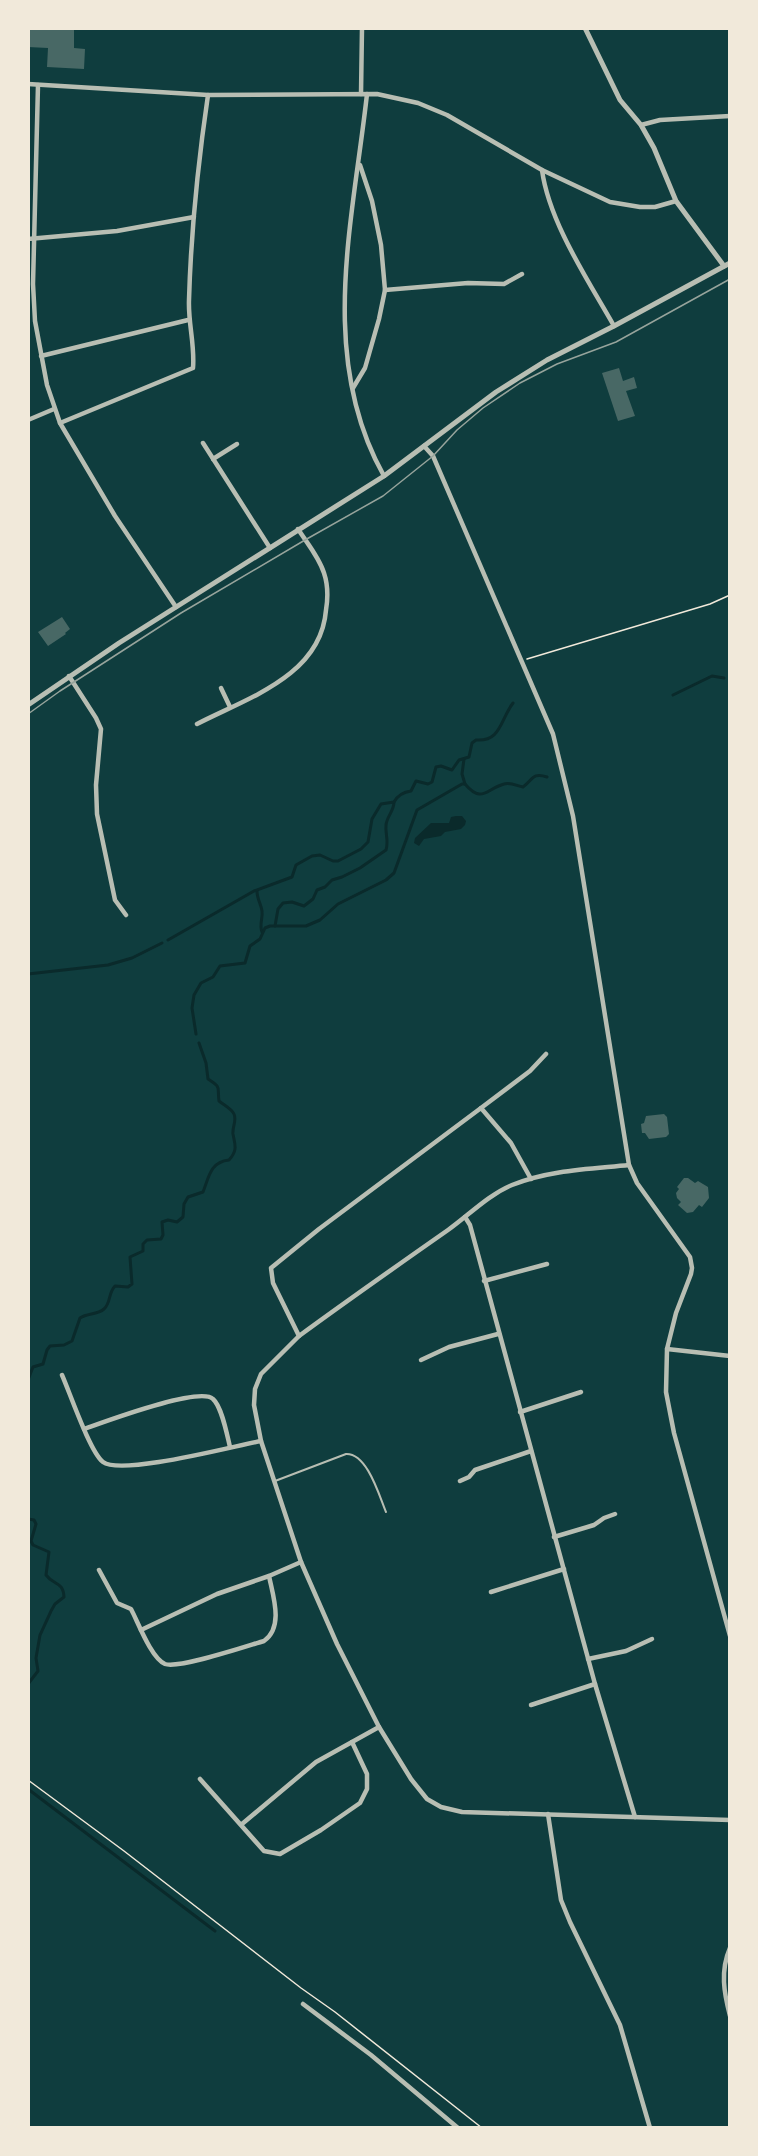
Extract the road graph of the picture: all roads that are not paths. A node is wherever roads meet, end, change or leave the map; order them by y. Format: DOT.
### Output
graph roads {
  1 [pos="362,28"];
  2 [pos="585,28"];
  3 [pos="28,84"];
  4 [pos="38,85"];
  5 [pos="364,94"];
  6 [pos="208,95"];
  7 [pos="729,116"];
  8 [pos="641,125"];
  9 [pos="359,162"];
  10 [pos="542,170"];
  11 [pos="676,201"];
  12 [pos="194,218"];
  13 [pos="28,239"];
  14 [pos="35,239"];
  15 [pos="727,265"];
  16 [pos="522,274"];
  17 [pos="385,290"];
  18 [pos="188,320"];
  19 [pos="614,326"];
  20 [pos="41,356"];
  21 [pos="353,388"];
  22 [pos="54,409"];
  23 [pos="28,420"];
  24 [pos="60,423"];
  25 [pos="203,443"];
  26 [pos="237,444"];
  27 [pos="424,446"];
  28 [pos="213,459"];
  29 [pos="384,476"];
  30 [pos="298,529"];
  31 [pos="270,548"];
  32 [pos="176,607"];
  33 [pos="69,676"];
  34 [pos="221,688"];
  35 [pos="28,705"];
  36 [pos="230,707"];
  37 [pos="197,724"];
  38 [pos="126,915"];
  39 [pos="546,1054"];
  40 [pos="481,1108"];
  41 [pos="628,1165"];
  42 [pos="531,1179"];
  43 [pos="465,1217"];
  44 [pos="547,1263"];
  45 [pos="484,1281"];
  46 [pos="498,1334"];
  47 [pos="299,1336"];
  48 [pos="667,1349"];
  49 [pos="729,1356"];
  50 [pos="421,1360"];
  51 [pos="62,1375"];
  52 [pos="581,1392"];
  53 [pos="520,1412"];
  54 [pos="84,1429"];
  55 [pos="261,1441"];
  56 [pos="230,1447"];
  57 [pos="531,1451"];
  58 [pos="275,1481"];
  59 [pos="460,1481"];
  60 [pos="386,1512"];
  61 [pos="615,1514"];
  62 [pos="554,1537"];
  63 [pos="301,1562"];
  64 [pos="564,1569"];
  65 [pos="99,1570"];
  66 [pos="269,1576"];
  67 [pos="492,1592"];
  68 [pos="141,1630"];
  69 [pos="729,1636"];
  70 [pos="652,1639"];
  71 [pos="588,1659"];
  72 [pos="595,1684"];
  73 [pos="531,1705"];
  74 [pos="379,1727"];
  75 [pos="352,1742"];
  76 [pos="200,1779"];
  77 [pos="548,1814"];
  78 [pos="635,1817"];
  79 [pos="729,1820"];
  80 [pos="242,1824"];
  81 [pos="729,1948"];
  82 [pos="303,2004"];
  83 [pos="729,2016"];
  84 [pos="458,2127"];
  85 [pos="650,2127"];
  1 -- 5 [label="street"];
  2 -- 8 [label="street"];
  3 -- 4 [label="street"];
  4 -- 6 [label="street"];
  4 -- 14 [label="street"];
  5 -- 6 [label="street"];
  5 -- 9 [label="street"];
  5 -- 10 [label="street"];
  6 -- 12 [label="street"];
  7 -- 8 [label="street"];
  8 -- 11 [label="street"];
  9 -- 17 [label="street"];
  9 -- 21 [label="street"];
  10 -- 11 [label="street"];
  10 -- 19 [label="street"];
  11 -- 15 [label="street"];
  12 -- 14 [label="street"];
  12 -- 18 [label="street"];
  13 -- 14 [label="street"];
  14 -- 20 [label="street"];
  15 -- 19 [label="street"];
  16 -- 17 [label="street"];
  17 -- 21 [label="street"];
  18 -- 20 [label="street"];
  18 -- 24 [label="street"];
  19 -- 27 [label="street"];
  20 -- 22 [label="street"];
  21 -- 29 [label="street"];
  22 -- 23 [label="street"];
  22 -- 24 [label="street"];
  24 -- 32 [label="street"];
  25 -- 28 [label="street"];
  26 -- 28 [label="street"];
  27 -- 29 [label="street"];
  27 -- 41 [label="street"];
  28 -- 31 [label="street"];
  29 -- 30 [label="street"];
  30 -- 31 [label="street"];
  30 -- 36 [label="street"];
  31 -- 32 [label="street"];
  32 -- 33 [label="street"];
  33 -- 35 [label="street"];
  33 -- 38 [label="street"];
  34 -- 36 [label="street"];
  36 -- 37 [label="street"];
  39 -- 40 [label="street"];
  40 -- 42 [label="street"];
  40 -- 47 [label="street"];
  41 -- 42 [label="street"];
  41 -- 48 [label="street"];
  42 -- 43 [label="street"];
  43 -- 45 [label="street"];
  43 -- 47 [label="street"];
  44 -- 45 [label="street"];
  45 -- 46 [label="street"];
  46 -- 50 [label="street"];
  46 -- 53 [label="street"];
  47 -- 55 [label="street"];
  48 -- 49 [label="street"];
  48 -- 69 [label="street"];
  51 -- 54 [label="street"];
  52 -- 53 [label="street"];
  53 -- 57 [label="street"];
  54 -- 56 [label="street"];
  54 -- 56 [label="street"];
  55 -- 56 [label="street"];
  55 -- 58 [label="street"];
  57 -- 59 [label="street"];
  57 -- 62 [label="street"];
  58 -- 60 [label="lane"];
  58 -- 63 [label="street"];
  61 -- 62 [label="street"];
  62 -- 64 [label="street"];
  63 -- 66 [label="street"];
  63 -- 74 [label="street"];
  64 -- 67 [label="street"];
  64 -- 71 [label="street"];
  65 -- 68 [label="street"];
  66 -- 68 [label="street"];
  66 -- 68 [label="street"];
  70 -- 71 [label="street"];
  71 -- 72 [label="street"];
  72 -- 73 [label="street"];
  72 -- 78 [label="street"];
  74 -- 75 [label="street"];
  74 -- 77 [label="street"];
  75 -- 80 [label="street"];
  75 -- 80 [label="street"];
  76 -- 80 [label="street"];
  77 -- 78 [label="street"];
  77 -- 85 [label="street"];
  78 -- 79 [label="street"];
  81 -- 83 [label="street"];
  82 -- 84 [label="street"];
}
